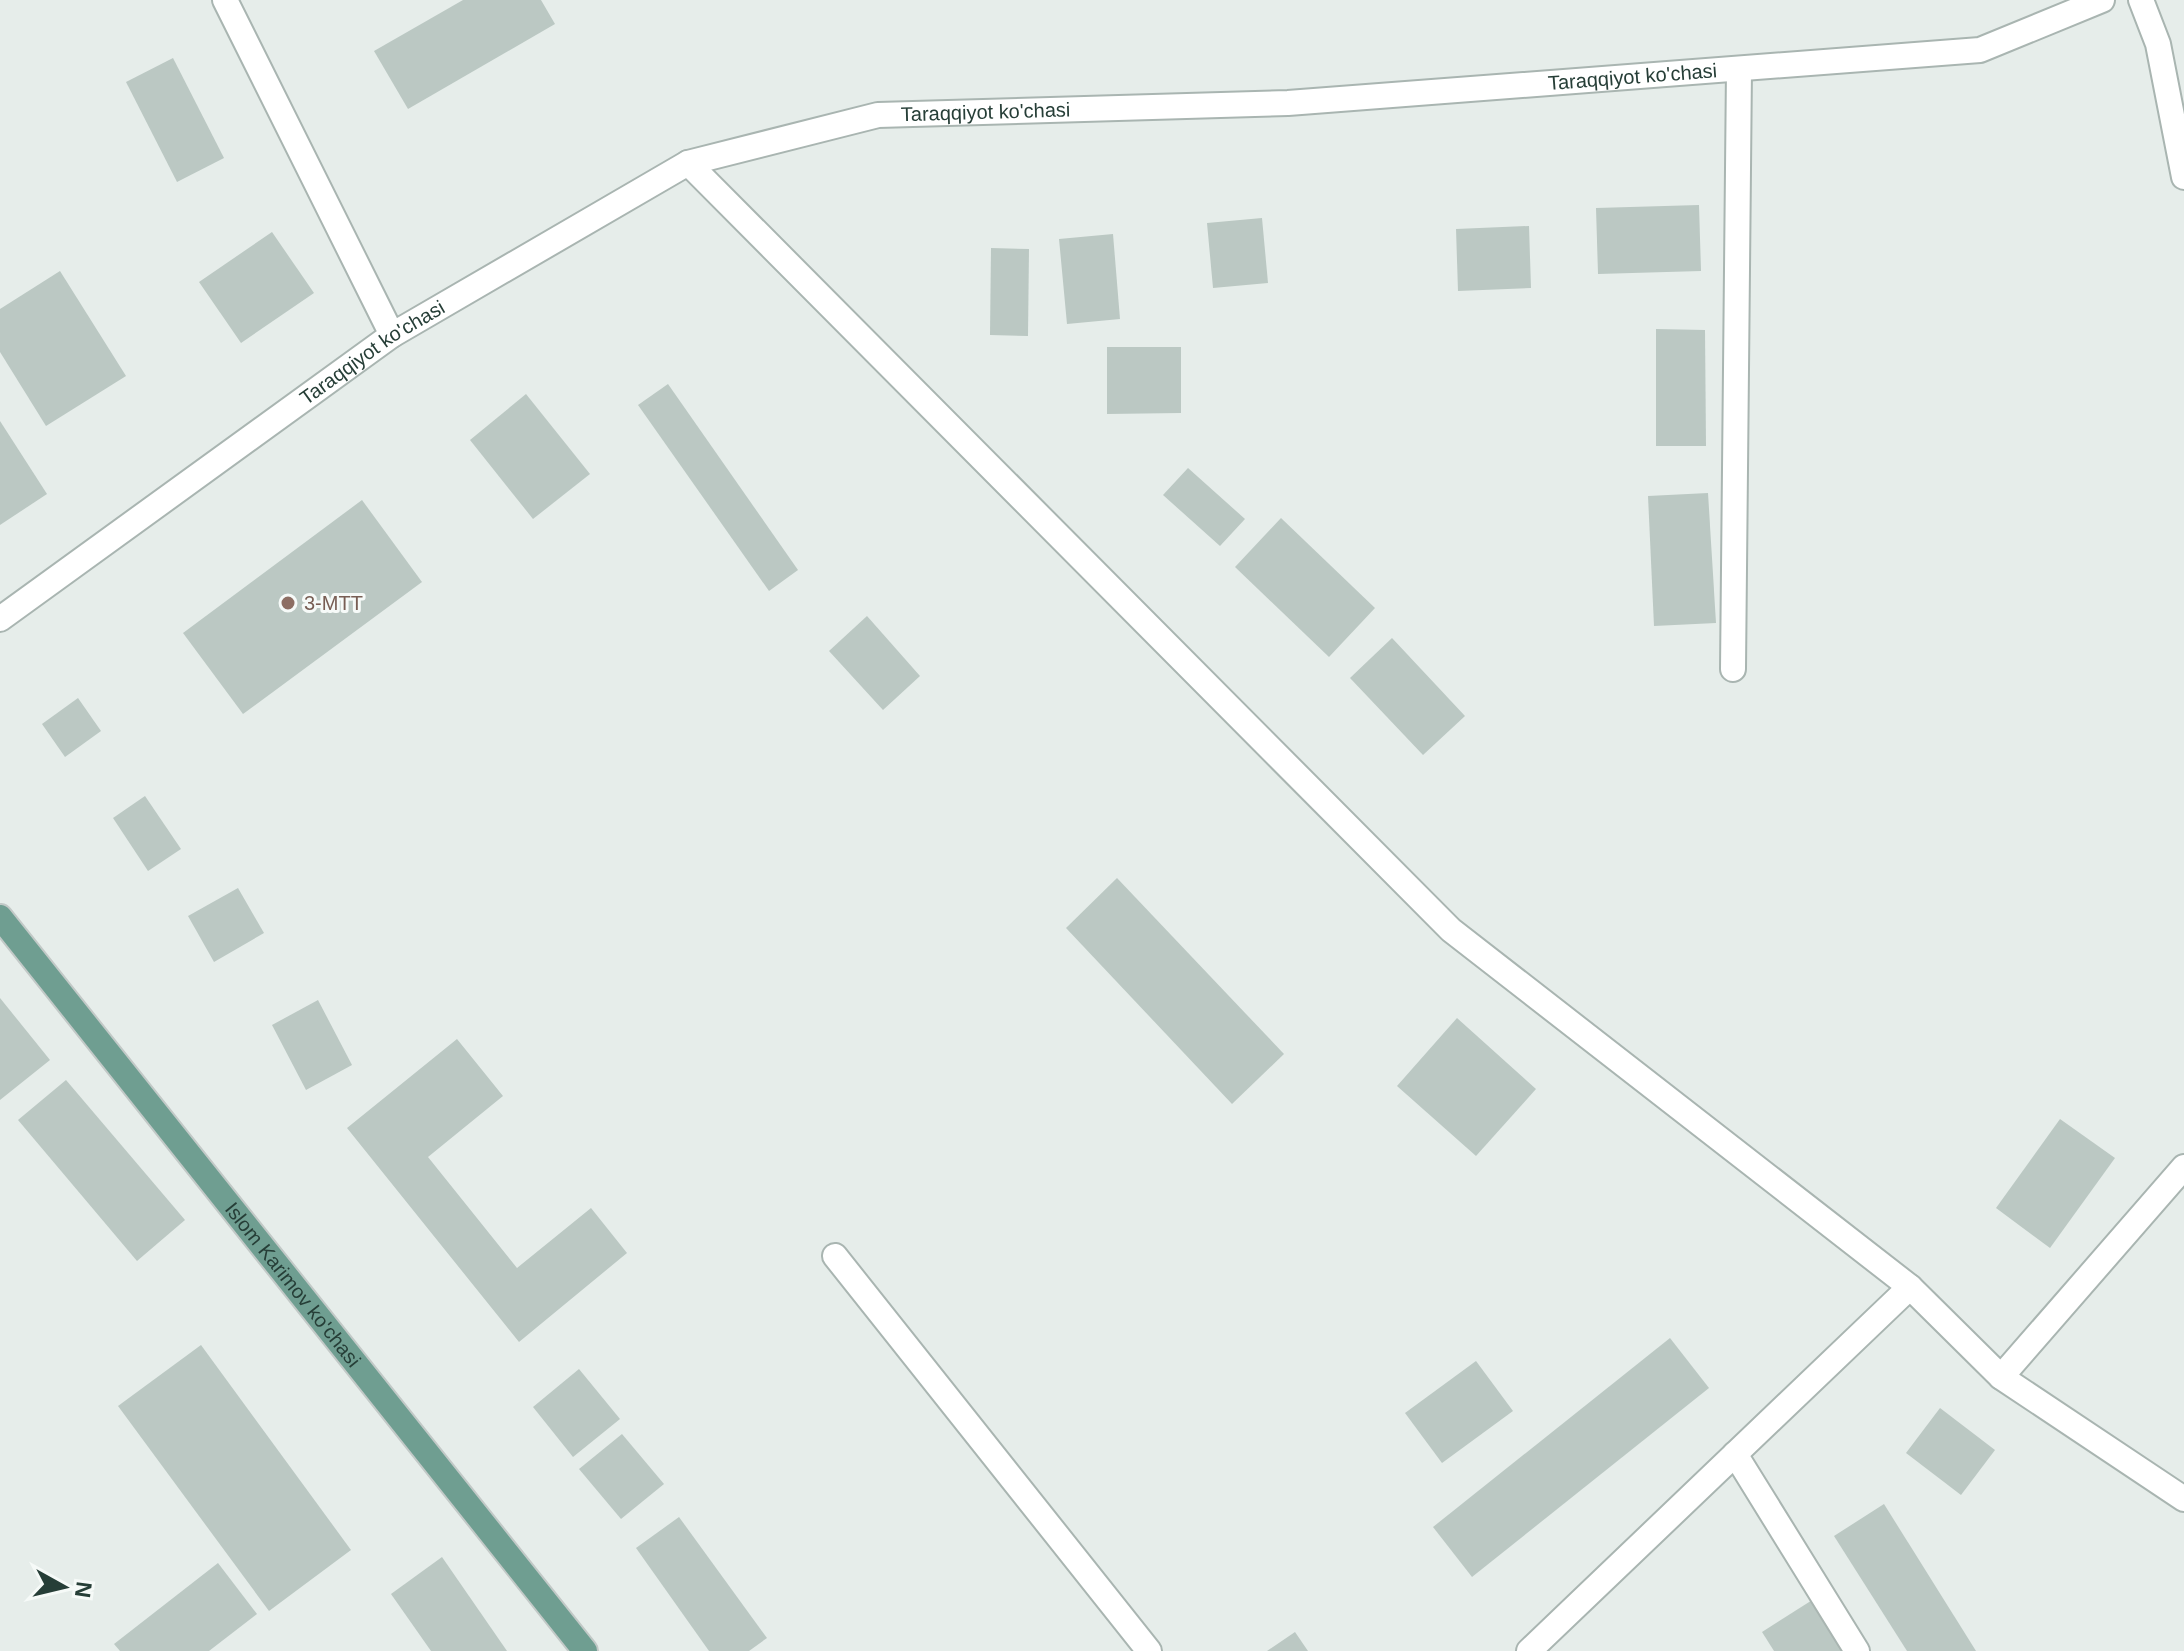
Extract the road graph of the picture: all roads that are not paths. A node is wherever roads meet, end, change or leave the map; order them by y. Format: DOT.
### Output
graph roads {
  1 [pos="225,0"];
  2 [pos="2102,0"];
  3 [pos="2141,0"];
  4 [pos="1739,69"];
  5 [pos="688,163"];
  6 [pos="2184,177"];
  7 [pos="392,335"];
  8 [pos="0,619"];
  9 [pos="1733,669"];
  10 [pos="0,917"];
  11 [pos="2184,1167"];
  12 [pos="835,1256"];
  13 [pos="1910,1287"];
  14 [pos="2001,1377"];
  15 [pos="1735,1454"];
  16 [pos="2184,1499"];
  17 [pos="585,1651"];
  18 [pos="1149,1651"];
  19 [pos="1529,1651"];
  20 [pos="1857,1651"];
  1 -- 7 [label="street"];
  2 -- 4 [label="street, Taraqqiyot ko'chasi"];
  3 -- 6 [label="street"];
  4 -- 5 [label="street, Taraqqiyot ko'chasi"];
  4 -- 9 [label="street"];
  5 -- 7 [label="street, Taraqqiyot ko'chasi"];
  5 -- 13 [label="street"];
  7 -- 8 [label="street, Taraqqiyot ko'chasi"];
  10 -- 17 [label="main road, Islom Karimov ko'chasi"];
  11 -- 14 [label="street"];
  12 -- 18 [label="street"];
  13 -- 14 [label="street"];
  13 -- 15 [label="street"];
  14 -- 16 [label="street"];
  15 -- 19 [label="street"];
  15 -- 20 [label="street"];
}
